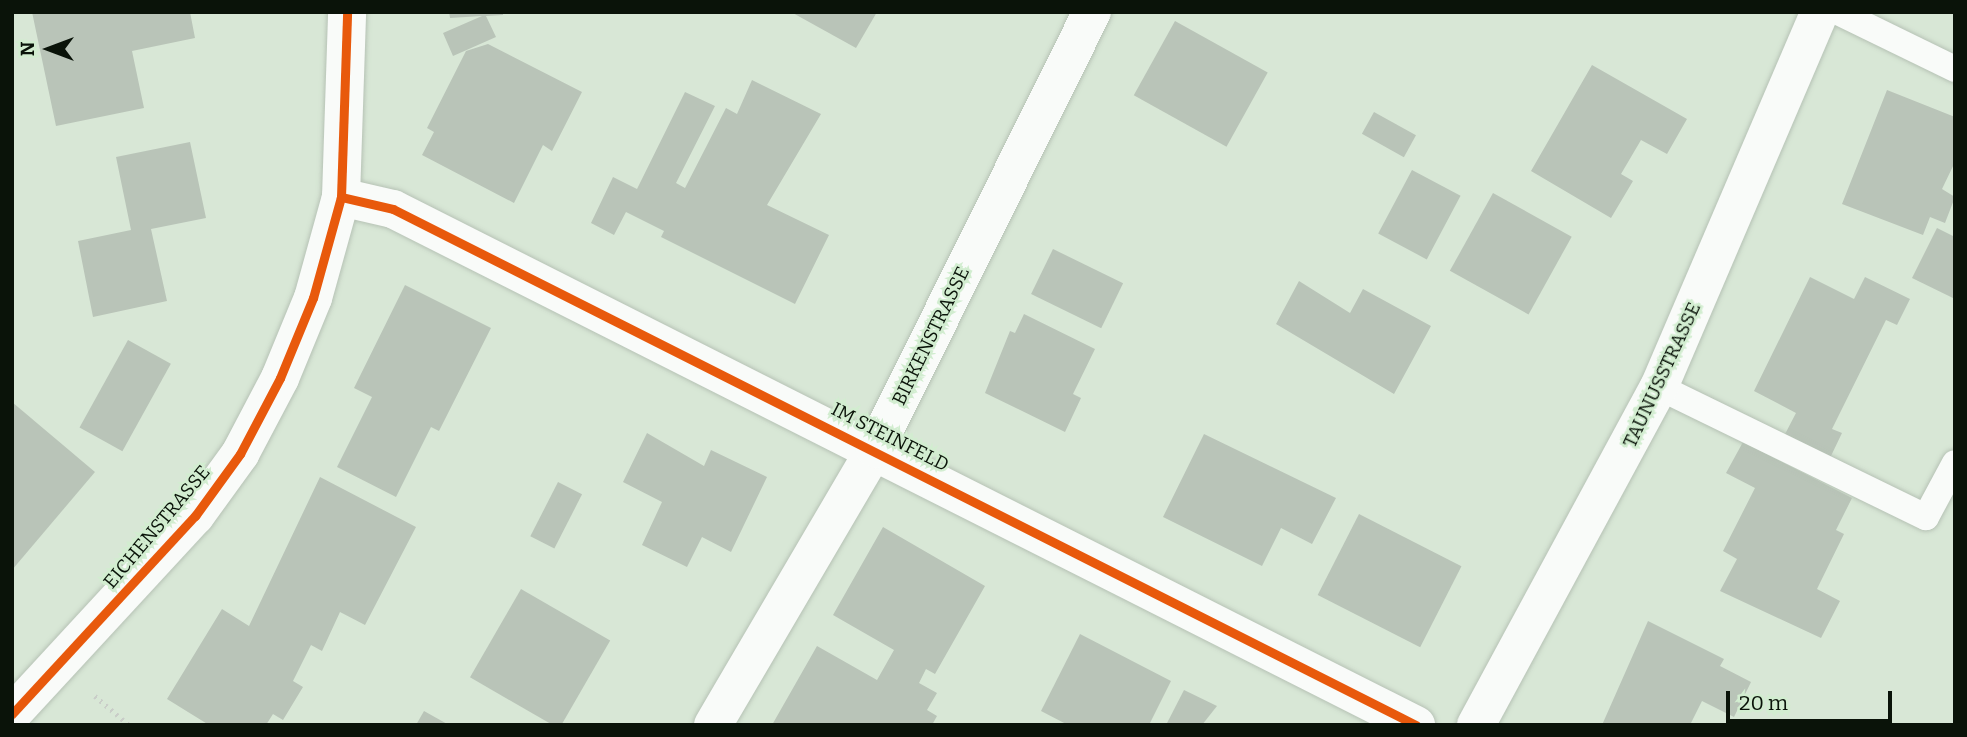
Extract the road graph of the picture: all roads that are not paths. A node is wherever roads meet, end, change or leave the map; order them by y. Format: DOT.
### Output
graph roads {
  1 [pos="347,12"];
  2 [pos="1092,12"];
  3 [pos="1820,12"];
  4 [pos="1839,12"];
  5 [pos="1955,69"];
  6 [pos="341,197"];
  7 [pos="1659,387"];
  8 [pos="875,449"];
  9 [pos="1955,463"];
  10 [pos="15,702"];
  11 [pos="713,725"];
  12 [pos="1416,725"];
  13 [pos="1476,725"];
  1 -- 6 [label="street, EICHENSTRASSE"];
  2 -- 8 [label="street, BIRKENSTRASSE"];
  3 -- 7 [label="street, TAUNUSSTRASSE"];
  4 -- 5 [label="lane"];
  6 -- 8 [label="street, IM STEINFELD"];
  6 -- 10 [label="street, EICHENSTRASSE"];
  7 -- 9 [label="lane"];
  7 -- 13 [label="street, TAUNUSSTRASSE"];
  8 -- 11 [label="street, BIRKENSTRASSE"];
  8 -- 12 [label="street, IM STEINFELD"];
}
